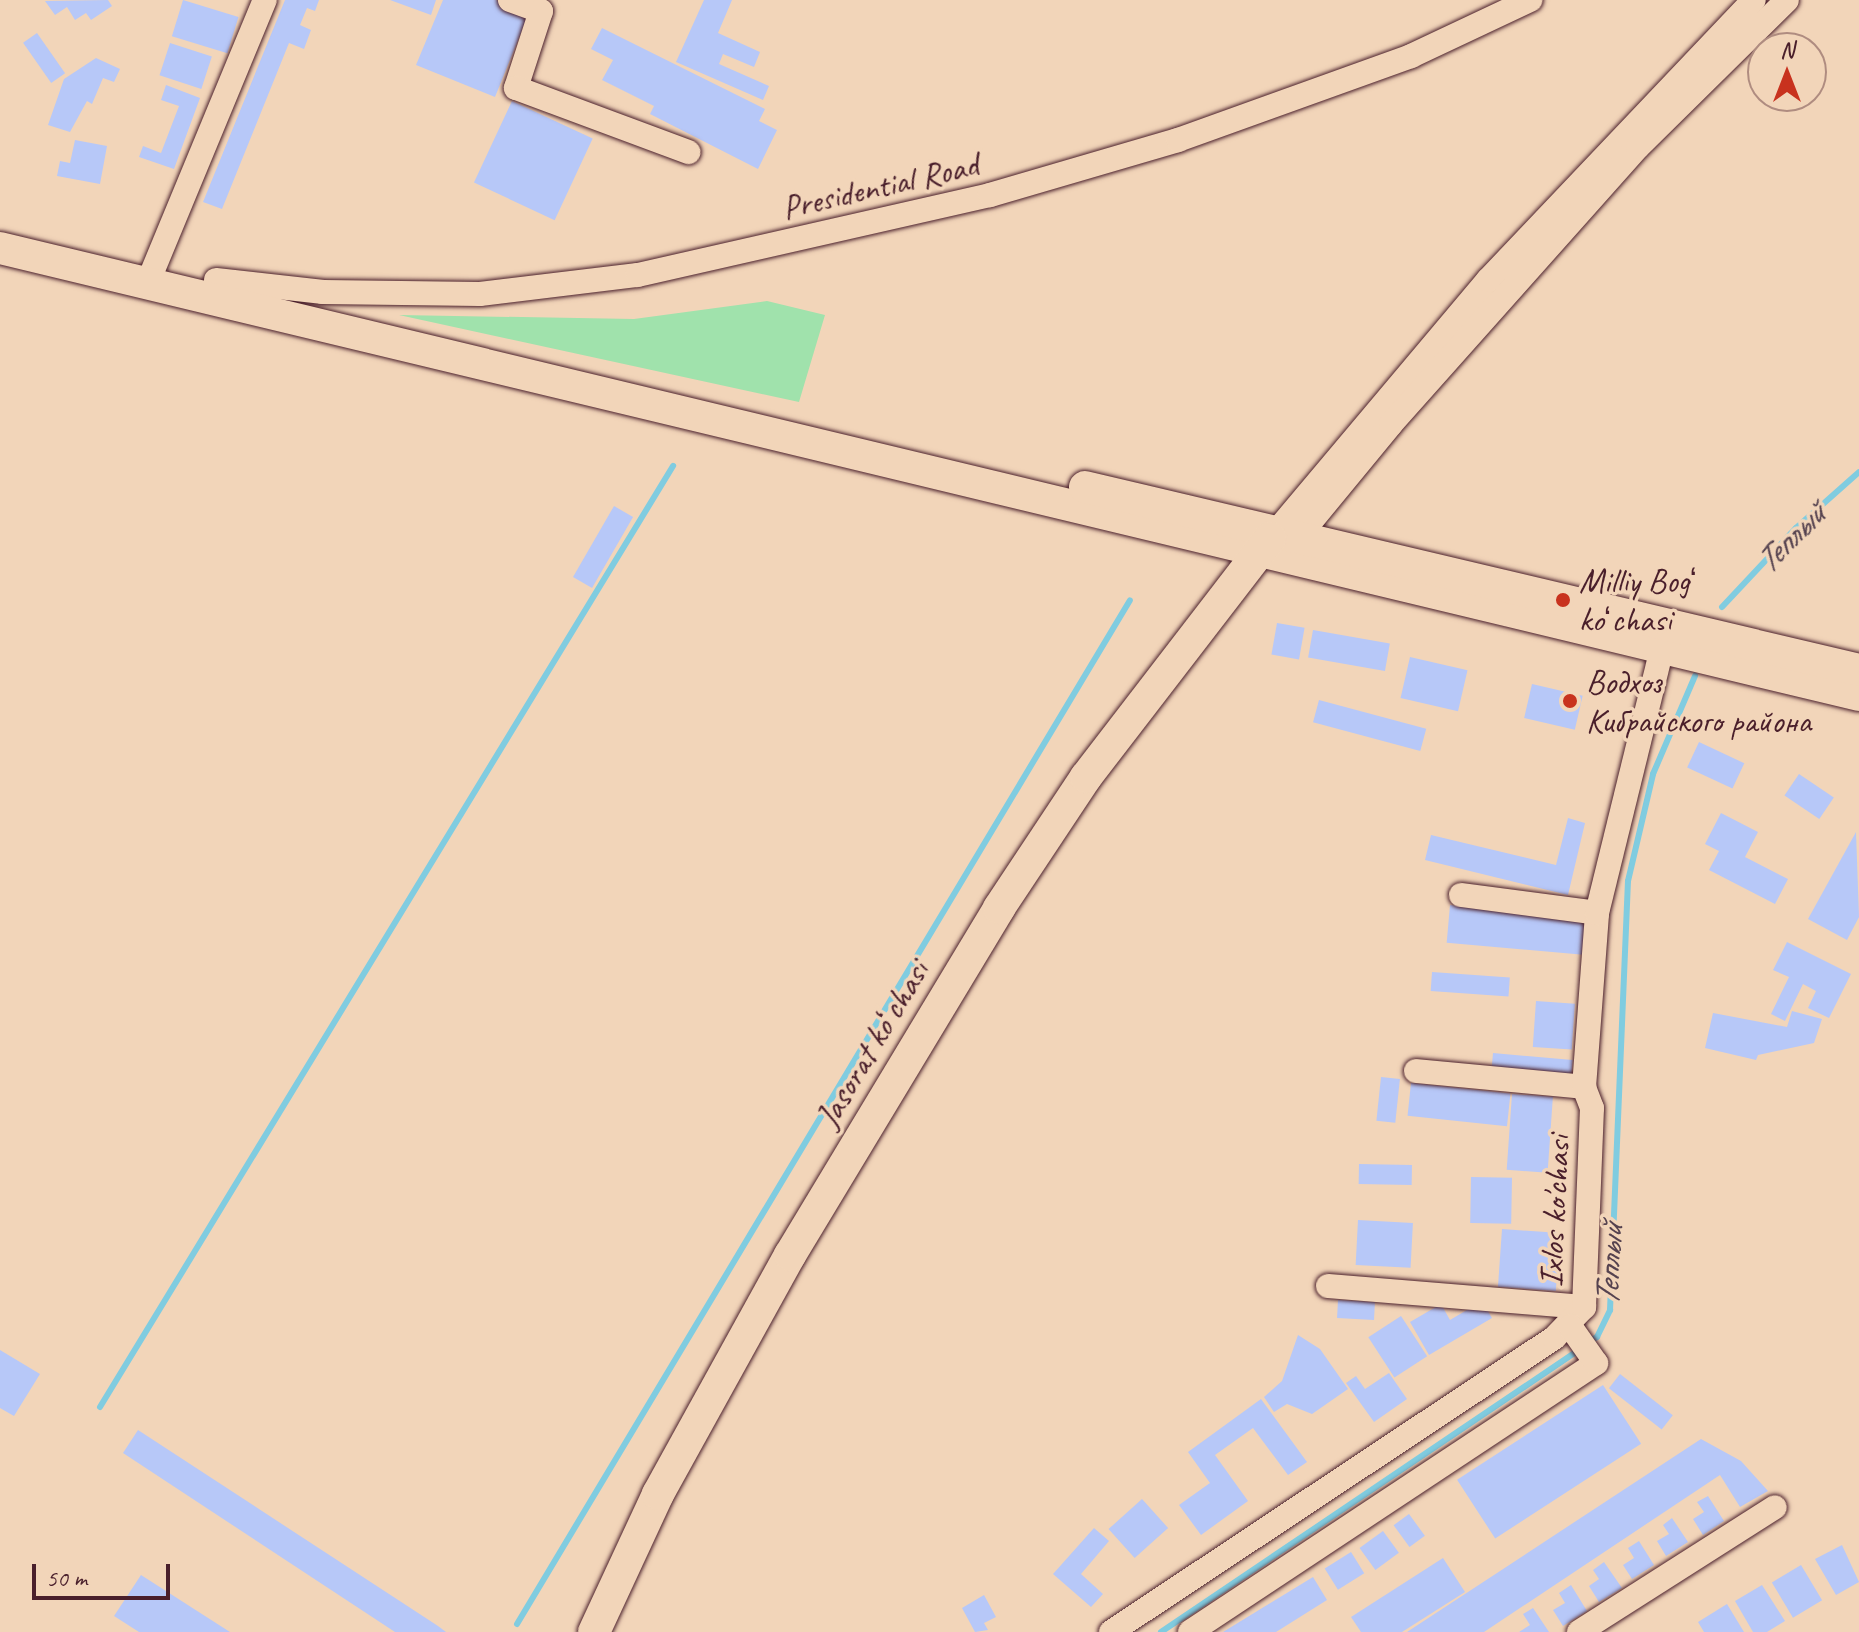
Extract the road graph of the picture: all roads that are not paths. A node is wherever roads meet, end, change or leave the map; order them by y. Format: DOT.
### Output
graph roads {
  1 [pos="265,0"];
  2 [pos="510,0"];
  3 [pos="1530,0"];
  4 [pos="1754,0"];
  5 [pos="1787,0"];
  6 [pos="688,152"];
  7 [pos="0,231"];
  8 [pos="0,248"];
  9 [pos="151,275"];
  10 [pos="216,280"];
  11 [pos="1278,545"];
  12 [pos="1662,648"];
  13 [pos="1859,670"];
  14 [pos="1859,695"];
  15 [pos="1461,895"];
  16 [pos="1597,913"];
  17 [pos="1416,1071"];
  18 [pos="1584,1087"];
  19 [pos="1328,1286"];
  20 [pos="1584,1335"];
  21 [pos="1775,1507"];
  22 [pos="594,1632"];
  23 [pos="613,1632"];
  24 [pos="1111,1632"];
  25 [pos="1190,1632"];
  26 [pos="1579,1632"];
  1 -- 9 [label="street"];
  2 -- 6 [label="street"];
  3 -- 10 [label="street, Presidential Road"];
  4 -- 11 [label="street"];
  5 -- 11 [label="street"];
  7 -- 9 [label="main road"];
  8 -- 9 [label="main road"];
  9 -- 10 [label="main road"];
  9 -- 11 [label="main road"];
  10 -- 11 [label="main road"];
  11 -- 12 [label="main road"];
  11 -- 13 [label="main road"];
  11 -- 22 [label="main road, Jasorat koʻchasi"];
  11 -- 23 [label="main road, Jasorat koʻchasi"];
  12 -- 14 [label="main road"];
  12 -- 16 [label="street, Ixlos ko'chasi"];
  15 -- 16 [label="street"];
  16 -- 18 [label="street, Ixlos ko'chasi"];
  17 -- 18 [label="street"];
  18 -- 20 [label="street, Ixlos ko'chasi"];
  19 -- 20 [label="street"];
  20 -- 24 [label="street, Ixlos ko'chasi"];
  20 -- 25 [label="street"];
  21 -- 26 [label="street"];
}
